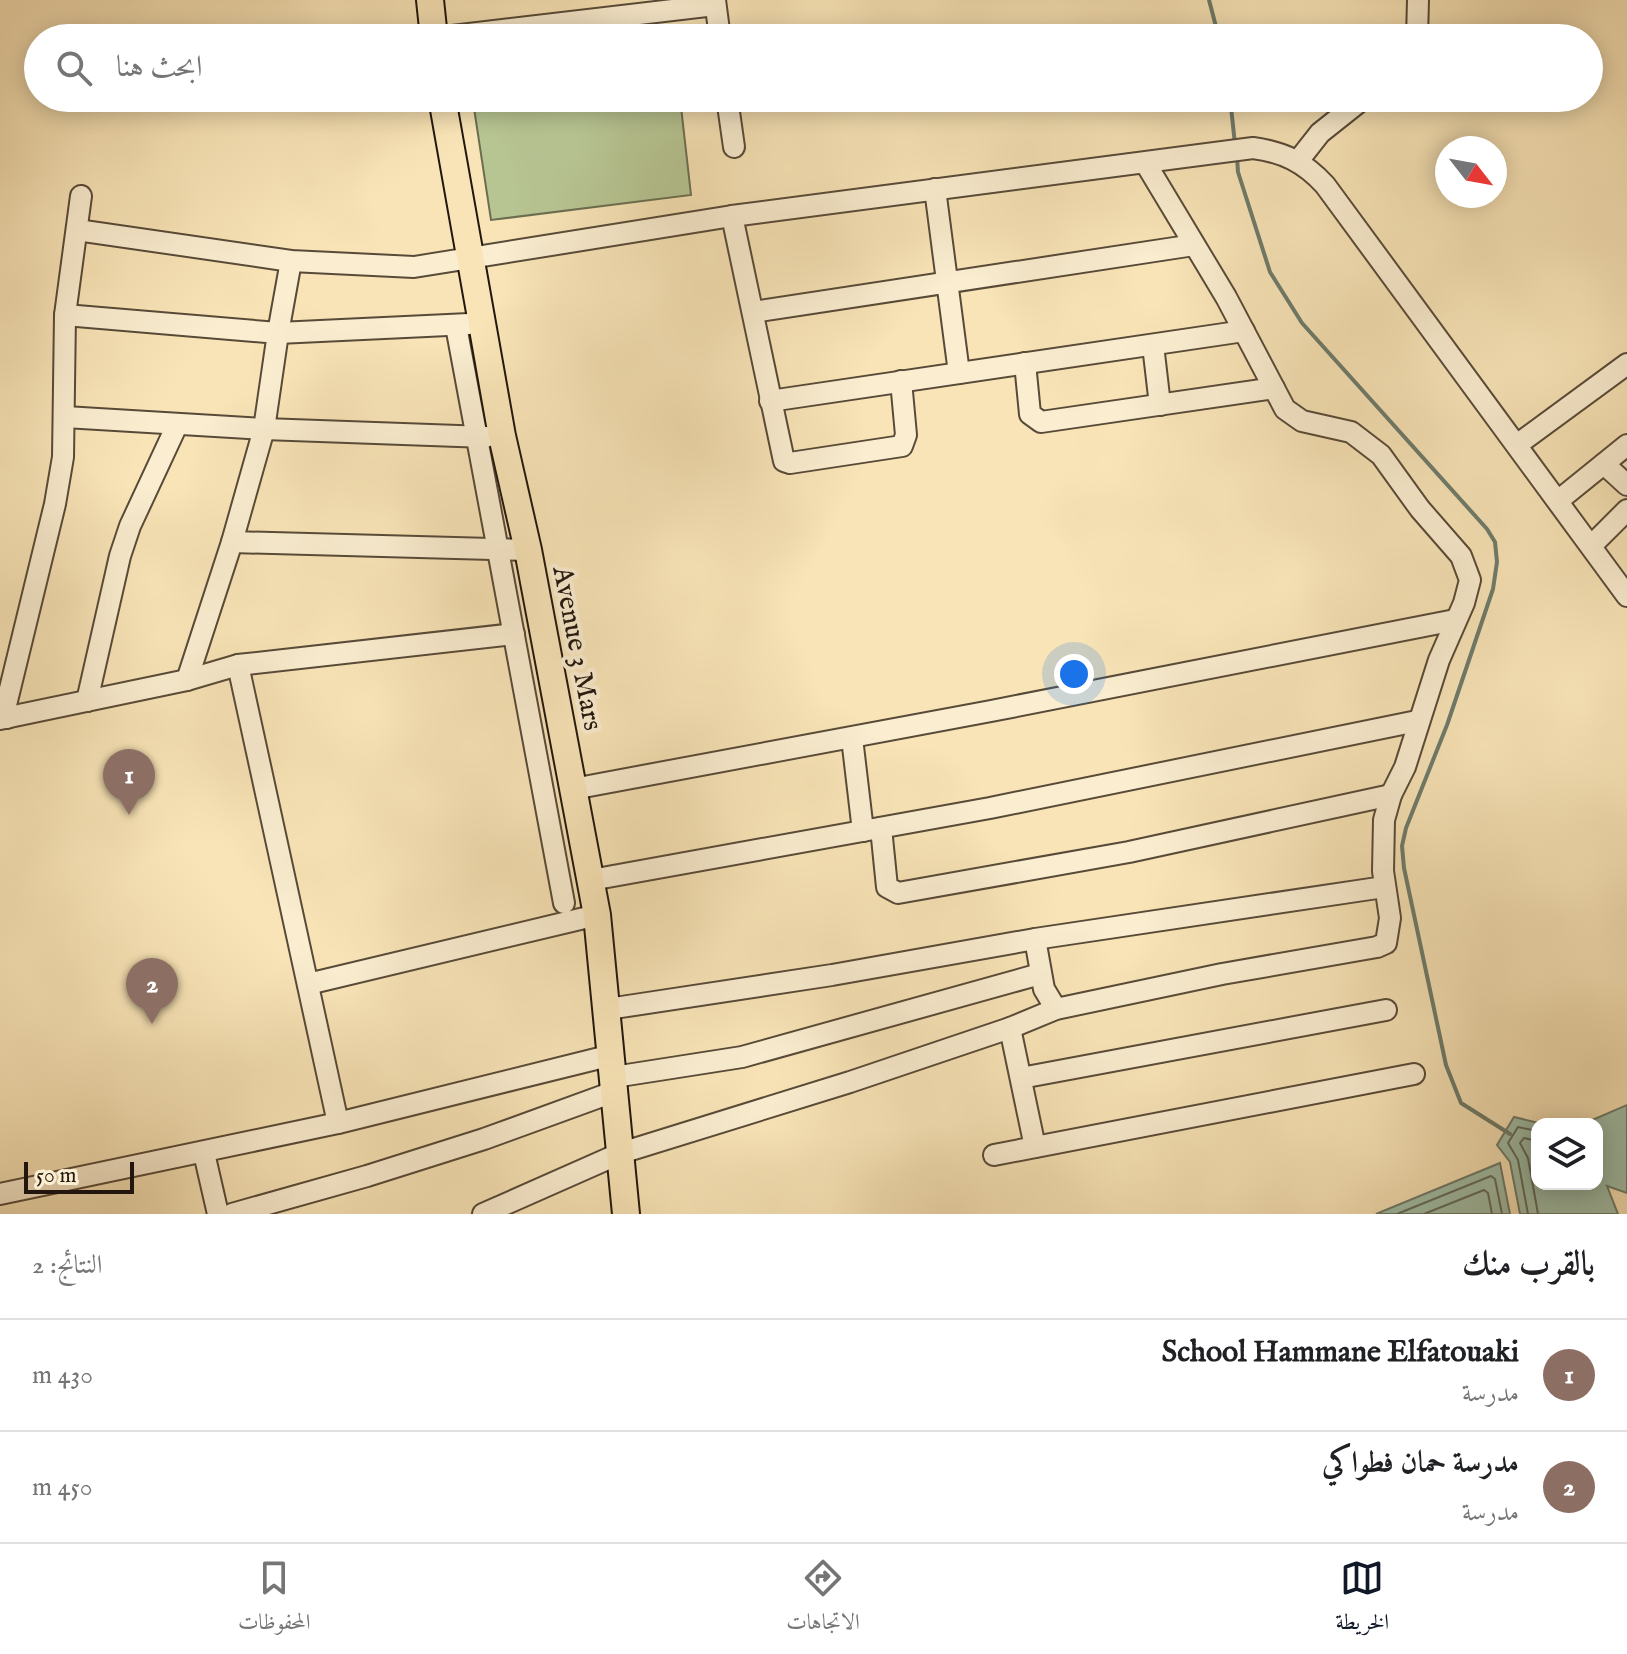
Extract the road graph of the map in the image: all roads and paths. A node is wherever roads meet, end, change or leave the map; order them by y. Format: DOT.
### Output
graph roads {
  1 [pos="430,0"];
  2 [pos="1418,0"];
  3 [pos="715,2"];
  4 [pos="433,24"];
  5 [pos="543,24"];
  6 [pos="718,24"];
  7 [pos="1417,24"];
  8 [pos="444,112"];
  9 [pos="729,112"];
  10 [pos="1346,112"];
  11 [pos="734,147"];
  12 [pos="1298,161"];
  13 [pos="1146,164"];
  14 [pos="935,189"];
  15 [pos="81,196"];
  16 [pos="732,216"];
  17 [pos="77,230"];
  18 [pos="1194,245"];
  19 [pos="470,257"];
  20 [pos="291,261"];
  21 [pos="949,282"];
  22 [pos="753,312"];
  23 [pos="65,315"];
  24 [pos="483,322"];
  25 [pos="456,326"];
  26 [pos="1244,331"];
  27 [pos="278,333"];
  28 [pos="1153,345"];
  29 [pos="1025,363"];
  30 [pos="1627,364"];
  31 [pos="959,373"];
  32 [pos="901,381"];
  33 [pos="1274,388"];
  34 [pos="770,401"];
  35 [pos="1160,405"];
  36 [pos="65,417"];
  37 [pos="177,425"];
  38 [pos="264,429"];
  39 [pos="502,436"];
  40 [pos="475,437"];
  41 [pos="1518,444"];
  42 [pos="1627,445"];
  43 [pos="1604,464"];
  44 [pos="1627,485"];
  45 [pos="1559,500"];
  46 [pos="1627,510"];
  47 [pos="232,542"];
  48 [pos="1592,545"];
  49 [pos="497,548"];
  50 [pos="528,550"];
  51 [pos="1627,596"];
  52 [pos="1455,620"];
  53 [pos="514,634"];
  54 [pos="238,665"];
  55 [pos="187,680"];
  56 [pos="87,701"];
  57 [pos="4,719"];
  58 [pos="1417,721"];
  59 [pos="852,738"];
  60 [pos="573,789"];
  61 [pos="1391,795"];
  62 [pos="872,830"];
  63 [pos="591,880"];
  64 [pos="1384,887"];
  65 [pos="564,903"];
  66 [pos="597,915"];
  67 [pos="1035,939"];
  68 [pos="1040,974"];
  69 [pos="308,984"];
  70 [pos="608,1009"];
  71 [pos="1056,1009"];
  72 [pos="1386,1010"];
  73 [pos="1010,1028"];
  74 [pos="614,1074"];
  75 [pos="1414,1074"];
  76 [pos="1021,1078"];
  77 [pos="338,1123"];
  78 [pos="1035,1147"];
  79 [pos="204,1153"];
  80 [pos="621,1153"];
  81 [pos="994,1155"];
  82 [pos="0,1194"];
  83 [pos="218,1214"];
  84 [pos="232,1214"];
  85 [pos="483,1214"];
  86 [pos="626,1214"];
  1 -- 4 [label="main road"];
  2 -- 7 [label="street"];
  3 -- 5 [label="street"];
  3 -- 6 [label="street"];
  8 -- 19 [label="main road, Avenue 3 Mars"];
  9 -- 11 [label="street"];
  10 -- 12 [label="street"];
  12 -- 13 [label="street"];
  12 -- 41 [label="street"];
  13 -- 14 [label="street"];
  13 -- 18 [label="street"];
  14 -- 16 [label="street"];
  14 -- 21 [label="street"];
  15 -- 17 [label="street"];
  16 -- 19 [label="street"];
  16 -- 22 [label="street"];
  17 -- 20 [label="street"];
  17 -- 23 [label="street"];
  18 -- 21 [label="street"];
  18 -- 26 [label="street"];
  19 -- 20 [label="street"];
  19 -- 24 [label="main road, Avenue 3 Mars"];
  20 -- 27 [label="street"];
  21 -- 22 [label="street"];
  21 -- 31 [label="street"];
  22 -- 34 [label="street"];
  23 -- 27 [label="street"];
  23 -- 36 [label="street"];
  24 -- 25 [label="street"];
  24 -- 39 [label="main road, Avenue 3 Mars"];
  25 -- 27 [label="street"];
  25 -- 40 [label="street"];
  26 -- 28 [label="street"];
  26 -- 33 [label="street"];
  27 -- 38 [label="street"];
  28 -- 29 [label="street"];
  28 -- 35 [label="street"];
  29 -- 31 [label="street"];
  29 -- 35 [label="street"];
  30 -- 41 [label="street"];
  31 -- 32 [label="street"];
  32 -- 34 [label="street"];
  32 -- 34 [label="street"];
  33 -- 35 [label="street"];
  33 -- 52 [label="street"];
  36 -- 37 [label="street"];
  36 -- 57 [label="street"];
  37 -- 38 [label="street"];
  37 -- 56 [label="street"];
  38 -- 40 [label="street"];
  38 -- 47 [label="street"];
  39 -- 40 [label="street"];
  39 -- 50 [label="main road, Avenue 3 Mars"];
  40 -- 49 [label="street"];
  41 -- 45 [label="street"];
  42 -- 43 [label="street"];
  43 -- 44 [label="street"];
  43 -- 45 [label="street"];
  45 -- 48 [label="street"];
  46 -- 48 [label="street"];
  47 -- 49 [label="street"];
  47 -- 55 [label="street"];
  48 -- 51 [label="street"];
  49 -- 50 [label="street"];
  49 -- 53 [label="street"];
  50 -- 60 [label="main road, Avenue 3 Mars"];
  52 -- 58 [label="street"];
  52 -- 59 [label="street"];
  53 -- 54 [label="street"];
  53 -- 65 [label="street"];
  54 -- 55 [label="street"];
  54 -- 69 [label="street"];
  55 -- 56 [label="street"];
  56 -- 57 [label="street"];
  58 -- 61 [label="street"];
  58 -- 62 [label="street"];
  59 -- 60 [label="street"];
  59 -- 62 [label="street"];
  60 -- 63 [label="main road, Avenue 3 Mars"];
  61 -- 62 [label="street"];
  61 -- 64 [label="street"];
  62 -- 63 [label="street"];
  63 -- 66 [label="main road, Avenue 3 Mars"];
  64 -- 67 [label="street"];
  64 -- 71 [label="street"];
  66 -- 69 [label="street"];
  66 -- 70 [label="main road, Avenue 3 Mars"];
  67 -- 68 [label="street"];
  67 -- 70 [label="street"];
  68 -- 71 [label="street"];
  68 -- 74 [label="street"];
  69 -- 77 [label="street"];
  70 -- 74 [label="main road, Avenue 3 Mars"];
  71 -- 73 [label="street"];
  72 -- 76 [label="street"];
  73 -- 76 [label="street"];
  73 -- 80 [label="street"];
  74 -- 77 [label="street"];
  74 -- 80 [label="main road, Avenue 3 Mars"];
  74 -- 84 [label="street"];
  75 -- 78 [label="street"];
  76 -- 78 [label="street"];
  77 -- 79 [label="street"];
  78 -- 81 [label="street"];
  79 -- 82 [label="street"];
  79 -- 83 [label="street"];
  80 -- 85 [label="street"];
  80 -- 86 [label="main road, Avenue 3 Mars"];
}
